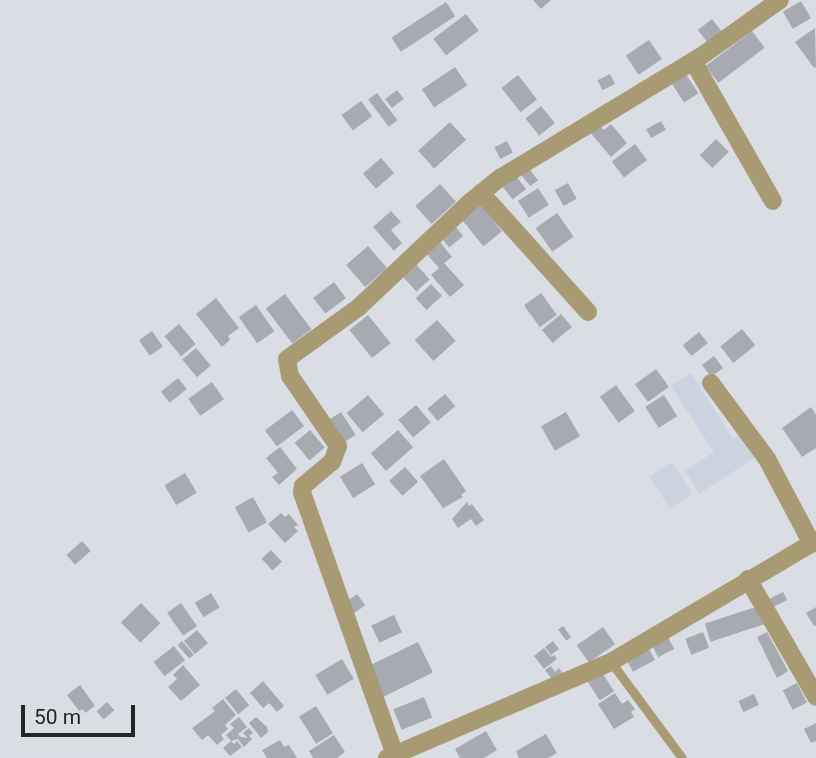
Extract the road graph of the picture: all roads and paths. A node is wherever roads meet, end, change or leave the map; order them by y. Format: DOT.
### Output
graph roads {
  1 [pos="780,0"];
  2 [pos="693,61"];
  3 [pos="481,193"];
  4 [pos="773,201"];
  5 [pos="588,312"];
  6 [pos="711,383"];
  7 [pos="814,542"];
  8 [pos="748,579"];
  9 [pos="611,662"];
  10 [pos="816,697"];
  11 [pos="391,756"];
  12 [pos="682,758"];
  1 -- 2 [label="street"];
  2 -- 3 [label="street"];
  2 -- 4 [label="street"];
  3 -- 5 [label="street"];
  3 -- 11 [label="street"];
  6 -- 7 [label="street"];
  7 -- 8 [label="street"];
  8 -- 9 [label="street"];
  8 -- 10 [label="street"];
  9 -- 11 [label="street"];
  9 -- 12 [label="lane"];
}
